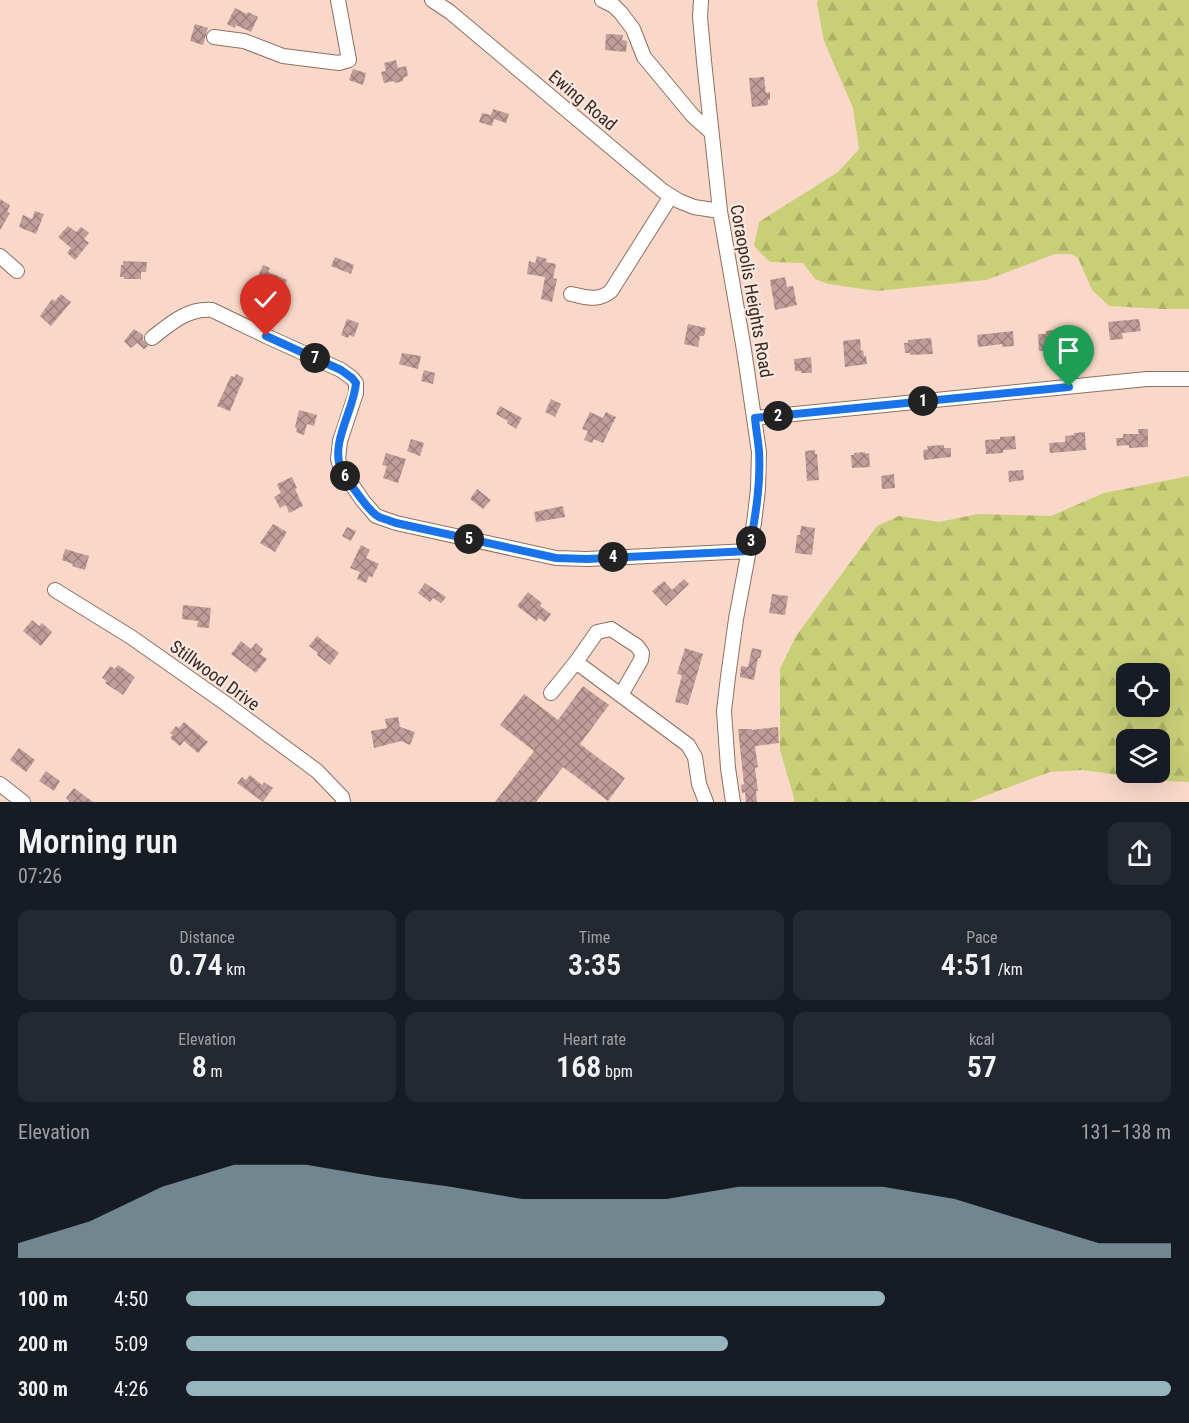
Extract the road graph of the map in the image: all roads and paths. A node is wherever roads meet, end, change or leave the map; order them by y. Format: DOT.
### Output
graph roads {
  1 [pos="338,0"];
  2 [pos="432,0"];
  3 [pos="602,0"];
  4 [pos="701,0"];
  5 [pos="214,37"];
  6 [pos="711,132"];
  7 [pos="670,196"];
  8 [pos="720,211"];
  9 [pos="0,256"];
  10 [pos="17,271"];
  11 [pos="571,294"];
  12 [pos="152,338"];
  13 [pos="1189,379"];
  14 [pos="755,418"];
  15 [pos="749,551"];
  16 [pos="55,590"];
  17 [pos="576,662"];
  18 [pos="551,693"];
  19 [pos="621,695"];
  20 [pos="0,784"];
  21 [pos="733,800"];
  22 [pos="23,802"];
  23 [pos="343,802"];
  24 [pos="706,802"];
  25 [pos="712,802"];
  1 -- 5 [label="street"];
  2 -- 7 [label="street, Ewing Road"];
  3 -- 6 [label="street"];
  4 -- 6 [label="street, Coraopolis Heights Road"];
  6 -- 8 [label="street, Coraopolis Heights Road"];
  7 -- 8 [label="street, Ewing Road"];
  7 -- 11 [label="street"];
  8 -- 14 [label="street, Coraopolis Heights Road"];
  9 -- 10 [label="street"];
  12 -- 15 [label="street"];
  13 -- 14 [label="street"];
  14 -- 15 [label="street, Coraopolis Heights Road"];
  15 -- 21 [label="street, Coraopolis Heights Road"];
  16 -- 23 [label="street, Stillwood Drive"];
  17 -- 18 [label="street"];
  17 -- 19 [label="street"];
  17 -- 19 [label="street"];
  19 -- 24 [label="street"];
  20 -- 22 [label="street"];
  21 -- 25 [label="street"];
}
